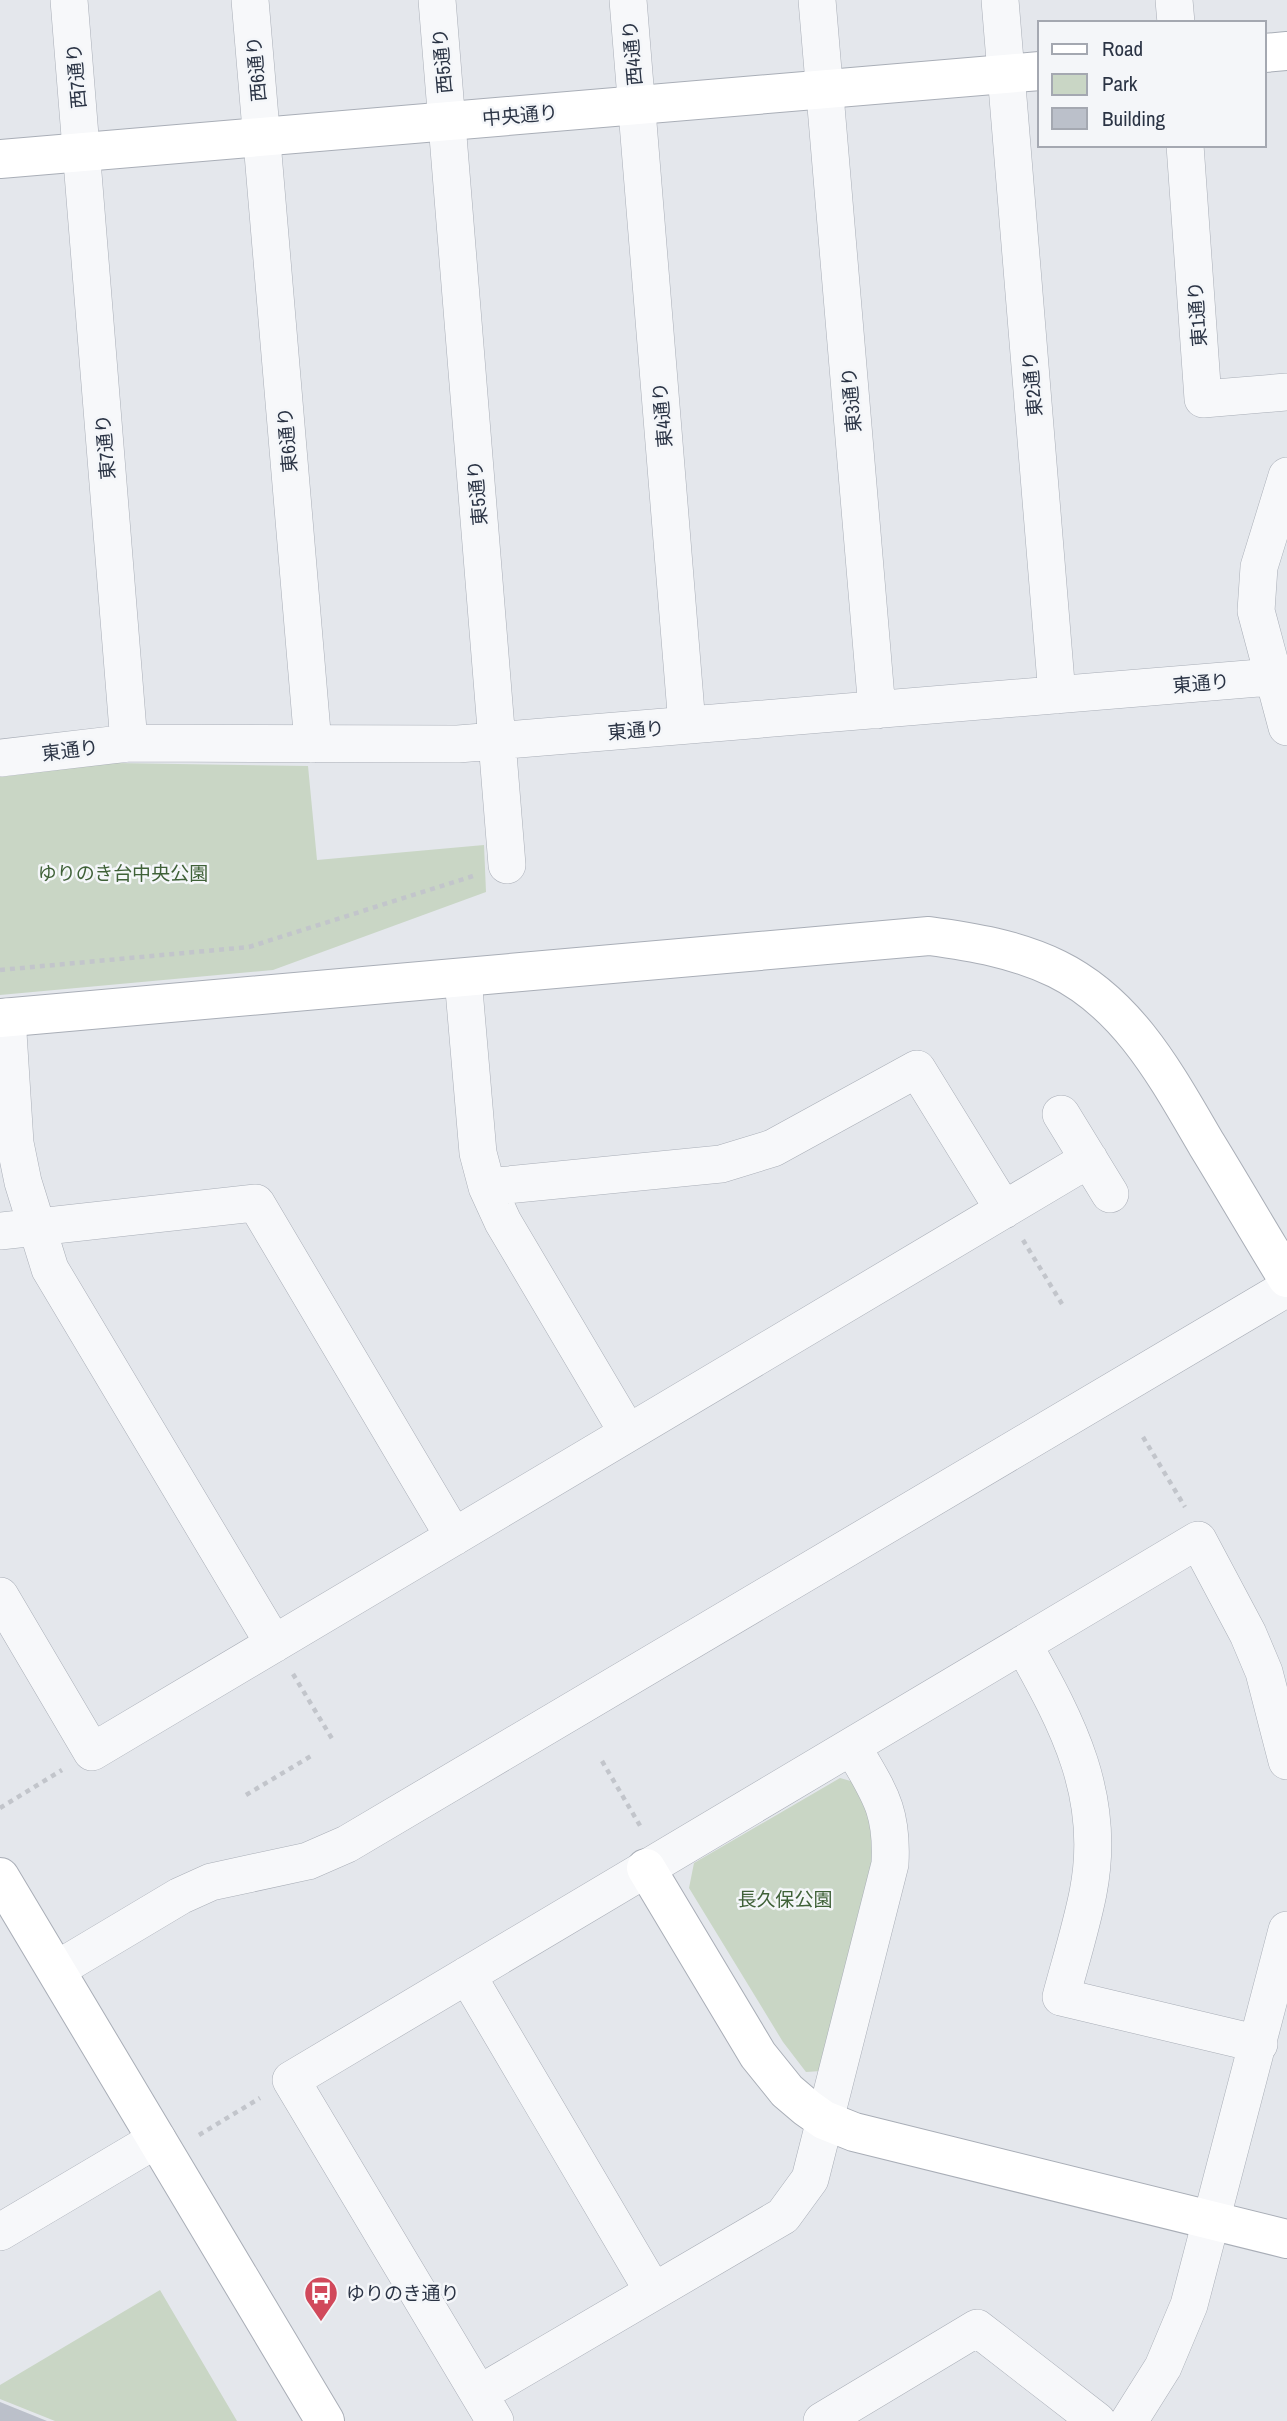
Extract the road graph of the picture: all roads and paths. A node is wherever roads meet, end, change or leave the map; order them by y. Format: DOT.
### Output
graph roads {
  1 [pos="69,0"];
  2 [pos="250,0"];
  3 [pos="437,0"];
  4 [pos="628,0"];
  5 [pos="817,0"];
  6 [pos="1000,0"];
  7 [pos="1174,0"];
  8 [pos="1176,21"];
  9 [pos="1287,51"];
  10 [pos="1266,53"];
  11 [pos="1023,73"];
  12 [pos="824,90"];
  13 [pos="636,105"];
  14 [pos="447,121"];
  15 [pos="261,137"];
  16 [pos="1185,147"];
  17 [pos="82,152"];
  18 [pos="0,159"];
  19 [pos="1287,392"];
  20 [pos="1287,476"];
  21 [pos="1272,677"];
  22 [pos="1057,695"];
  23 [pos="877,710"];
  24 [pos="687,725"];
  25 [pos="1287,727"];
  26 [pos="497,741"];
  27 [pos="129,743"];
  28 [pos="313,744"];
  29 [pos="0,758"];
  30 [pos="507,865"];
  31 [pos="0,970"];
  32 [pos="463,978"];
  33 [pos="3,1017"];
  34 [pos="1061,1114"];
  35 [pos="1089,1159"];
  36 [pos="487,1187"];
  37 [pos="1110,1194"];
  38 [pos="1004,1210"];
  39 [pos="36,1228"];
  40 [pos="0,1231"];
  41 [pos="1287,1278"];
  42 [pos="1287,1288"];
  43 [pos="1062,1304"];
  44 [pos="628,1433"];
  45 [pos="1143,1437"];
  46 [pos="454,1537"];
  47 [pos="1198,1540"];
  48 [pos="0,1596"];
  49 [pos="274,1644"];
  50 [pos="1023,1644"];
  51 [pos="334,1742"];
  52 [pos="852,1746"];
  53 [pos="92,1752"];
  54 [pos="311,1756"];
  55 [pos="602,1761"];
  56 [pos="1287,1761"];
  57 [pos="246,1795"];
  58 [pos="0,1808"];
  59 [pos="653,1864"];
  60 [pos="0,1877"];
  61 [pos="1287,1930"];
  62 [pos="55,1970"];
  63 [pos="467,1975"];
  64 [pos="1259,2044"];
  65 [pos="291,2080"];
  66 [pos="824,2120"];
  67 [pos="161,2147"];
  68 [pos="1213,2221"];
  69 [pos="0,2232"];
  70 [pos="1287,2239"];
  71 [pos="653,2291"];
  72 [pos="487,2408"];
  73 [pos="325,2421"];
  74 [pos="822,2421"];
  75 [pos="1097,2421"];
  76 [pos="1129,2421"];
  1 -- 17 [label="street, 西7通り"];
  2 -- 15 [label="street, 西6通り"];
  3 -- 14 [label="street, 西5通り"];
  4 -- 13 [label="street, 西4通り"];
  5 -- 12 [label="street, 東3通り"];
  6 -- 11 [label="street, 東2通り"];
  7 -- 8 [label="street"];
  9 -- 10 [label="street"];
  11 -- 12 [label="street, 中央通り"];
  11 -- 22 [label="street, 東2通り"];
  12 -- 13 [label="street, 中央通り"];
  12 -- 23 [label="street, 東3通り"];
  13 -- 14 [label="street, 中央通り"];
  13 -- 24 [label="street, 東4通り"];
  14 -- 15 [label="street, 中央通り"];
  14 -- 26 [label="street, 東5通り"];
  15 -- 17 [label="street, 中央通り"];
  15 -- 28 [label="street, 東6通り"];
  16 -- 19 [label="street, 東1通り"];
  17 -- 18 [label="street, 中央通り"];
  17 -- 27 [label="street, 東7通り"];
  20 -- 21 [label="street"];
  21 -- 22 [label="street, 東通り"];
  21 -- 25 [label="street"];
  22 -- 23 [label="street, 東通り"];
  23 -- 24 [label="street, 東通り"];
  24 -- 26 [label="street, 東通り"];
  26 -- 28 [label="street, 東通り"];
  26 -- 30 [label="street, 東5通り"];
  27 -- 28 [label="street, 東通り"];
  27 -- 29 [label="street, 東通り"];
  30 -- 31 [label="path"];
  32 -- 33 [label="street"];
  32 -- 36 [label="street"];
  32 -- 41 [label="street"];
  33 -- 39 [label="street"];
  34 -- 35 [label="street"];
  35 -- 37 [label="street"];
  35 -- 38 [label="street"];
  36 -- 38 [label="street"];
  36 -- 44 [label="street"];
  38 -- 43 [label="path"];
  38 -- 44 [label="street"];
  39 -- 40 [label="street"];
  39 -- 46 [label="street"];
  39 -- 49 [label="street"];
  42 -- 62 [label="street"];
  44 -- 46 [label="street"];
  45 -- 47 [label="path"];
  46 -- 49 [label="street"];
  47 -- 50 [label="street"];
  47 -- 56 [label="street"];
  48 -- 53 [label="street"];
  49 -- 51 [label="path"];
  49 -- 53 [label="street"];
  50 -- 52 [label="street"];
  50 -- 64 [label="street"];
  52 -- 59 [label="street"];
  52 -- 66 [label="street"];
  53 -- 58 [label="path"];
  54 -- 57 [label="path"];
  55 -- 59 [label="path"];
  59 -- 63 [label="street"];
  59 -- 66 [label="street"];
  60 -- 62 [label="street"];
  61 -- 64 [label="street"];
  62 -- 67 [label="street"];
  63 -- 65 [label="street"];
  63 -- 71 [label="street"];
  64 -- 68 [label="street"];
  65 -- 67 [label="path"];
  65 -- 72 [label="street"];
  66 -- 68 [label="street"];
  66 -- 71 [label="street"];
  67 -- 69 [label="street"];
  67 -- 73 [label="street"];
  68 -- 70 [label="street"];
  68 -- 76 [label="street"];
  71 -- 72 [label="street"];
  74 -- 75 [label="street"];
}
